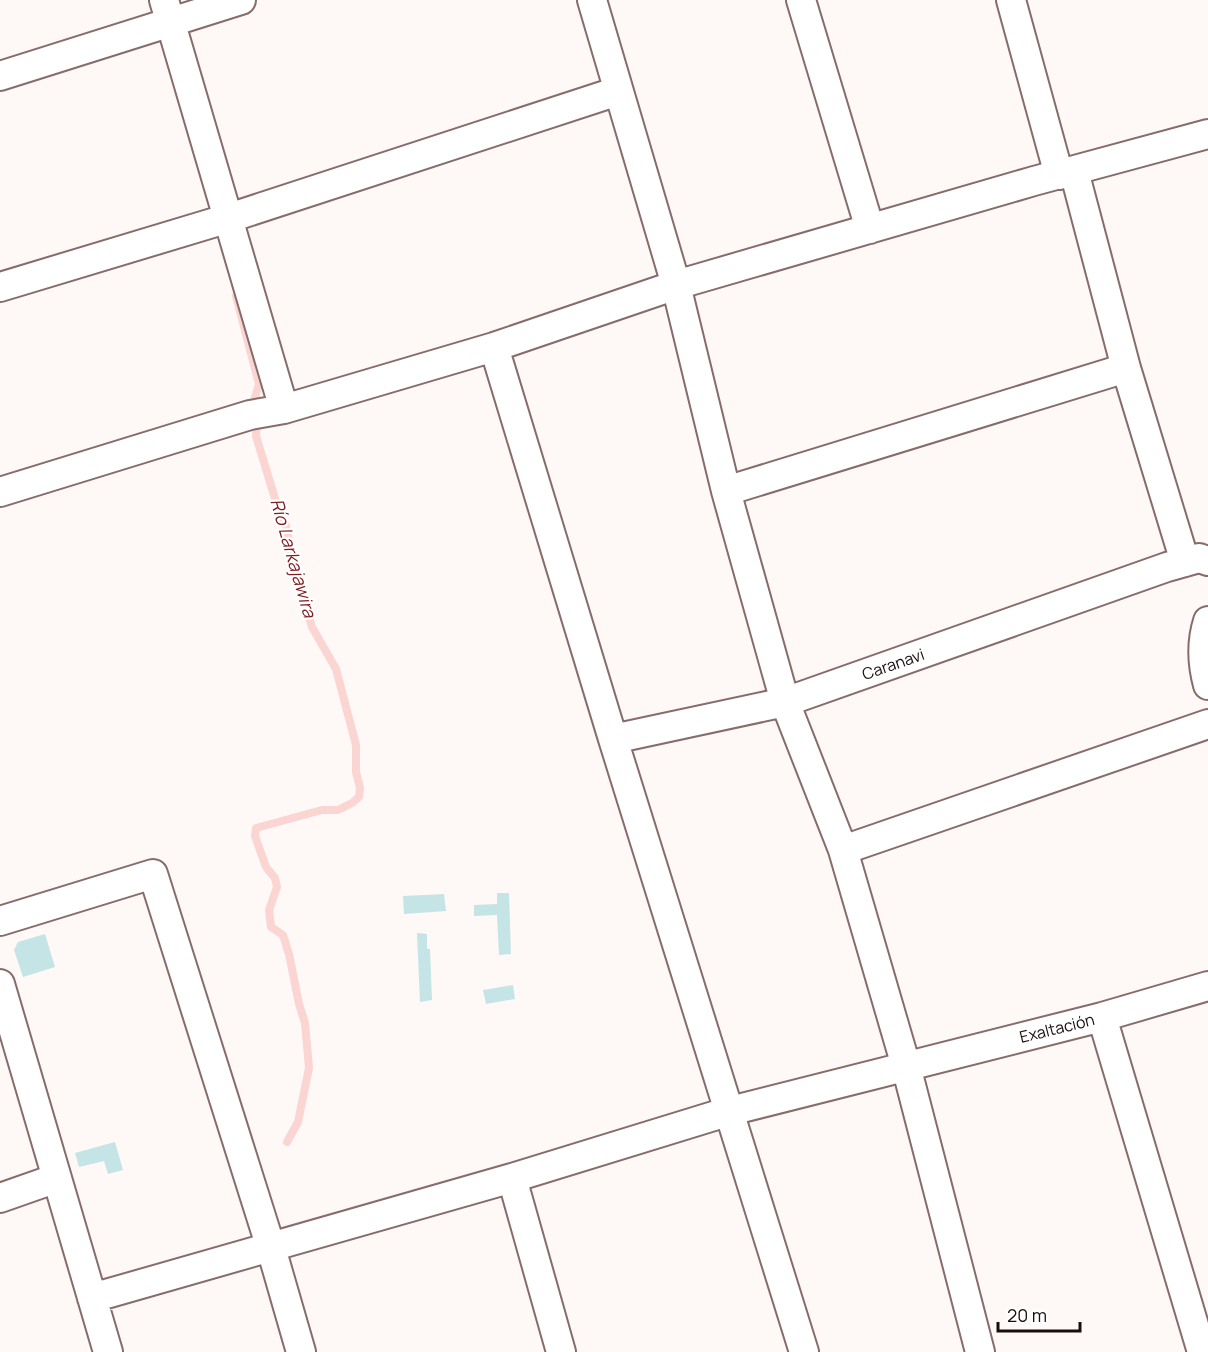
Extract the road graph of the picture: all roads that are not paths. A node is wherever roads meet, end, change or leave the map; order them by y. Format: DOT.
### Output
graph roads {
  1 [pos="241,0"];
  2 [pos="592,0"];
  3 [pos="801,0"];
  4 [pos="1011,0"];
  5 [pos="167,12"];
  6 [pos="0,76"];
  7 [pos="618,91"];
  8 [pos="1208,134"];
  9 [pos="1067,173"];
  10 [pos="229,218"];
  11 [pos="870,229"];
  12 [pos="676,285"];
  13 [pos="0,287"];
  14 [pos="494,347"];
  15 [pos="1126,368"];
  16 [pos="284,409"];
  17 [pos="726,491"];
  18 [pos="0,492"];
  19 [pos="1187,563"];
  20 [pos="1208,621"];
  21 [pos="1208,686"];
  22 [pos="785,702"];
  23 [pos="1208,724"];
  24 [pos="613,739"];
  25 [pos="843,850"];
  26 [pos="0,921"];
  27 [pos="0,984"];
  28 [pos="1208,986"];
  29 [pos="1102,1017"];
  30 [pos="906,1066"];
  31 [pos="730,1111"];
  32 [pos="57,1178"];
  33 [pos="512,1178"];
  34 [pos="0,1198"];
  35 [pos="271,1248"];
  36 [pos="92,1298"];
  37 [pos="108,1352"];
  38 [pos="301,1352"];
  39 [pos="561,1352"];
  40 [pos="804,1352"];
  41 [pos="980,1352"];
  42 [pos="1202,1352"];
  1 -- 5 [label="street"];
  2 -- 7 [label="street"];
  3 -- 11 [label="street"];
  4 -- 9 [label="street"];
  5 -- 6 [label="street"];
  5 -- 10 [label="street"];
  7 -- 10 [label="street"];
  7 -- 12 [label="street"];
  8 -- 9 [label="street"];
  9 -- 11 [label="street"];
  9 -- 15 [label="street"];
  10 -- 13 [label="street"];
  10 -- 16 [label="street"];
  11 -- 12 [label="street"];
  12 -- 14 [label="street"];
  12 -- 17 [label="street"];
  14 -- 16 [label="street"];
  14 -- 24 [label="street"];
  15 -- 17 [label="street"];
  15 -- 19 [label="street"];
  16 -- 18 [label="street"];
  17 -- 22 [label="street"];
  19 -- 22 [label="street, Caranavi"];
  20 -- 21 [label="street"];
  22 -- 24 [label="street, Caranavi"];
  22 -- 25 [label="street"];
  23 -- 25 [label="street"];
  24 -- 31 [label="street"];
  25 -- 30 [label="street"];
  26 -- 35 [label="street"];
  27 -- 32 [label="street"];
  28 -- 29 [label="street, Exaltación"];
  29 -- 30 [label="street, Exaltación"];
  29 -- 42 [label="street"];
  30 -- 31 [label="street, Exaltación"];
  30 -- 41 [label="street"];
  31 -- 33 [label="street, Exaltación"];
  31 -- 40 [label="street"];
  32 -- 34 [label="street"];
  32 -- 36 [label="street"];
  33 -- 35 [label="street, Exaltación"];
  33 -- 39 [label="street"];
  35 -- 36 [label="street, Exaltación"];
  35 -- 38 [label="street"];
  36 -- 37 [label="street"];
}
